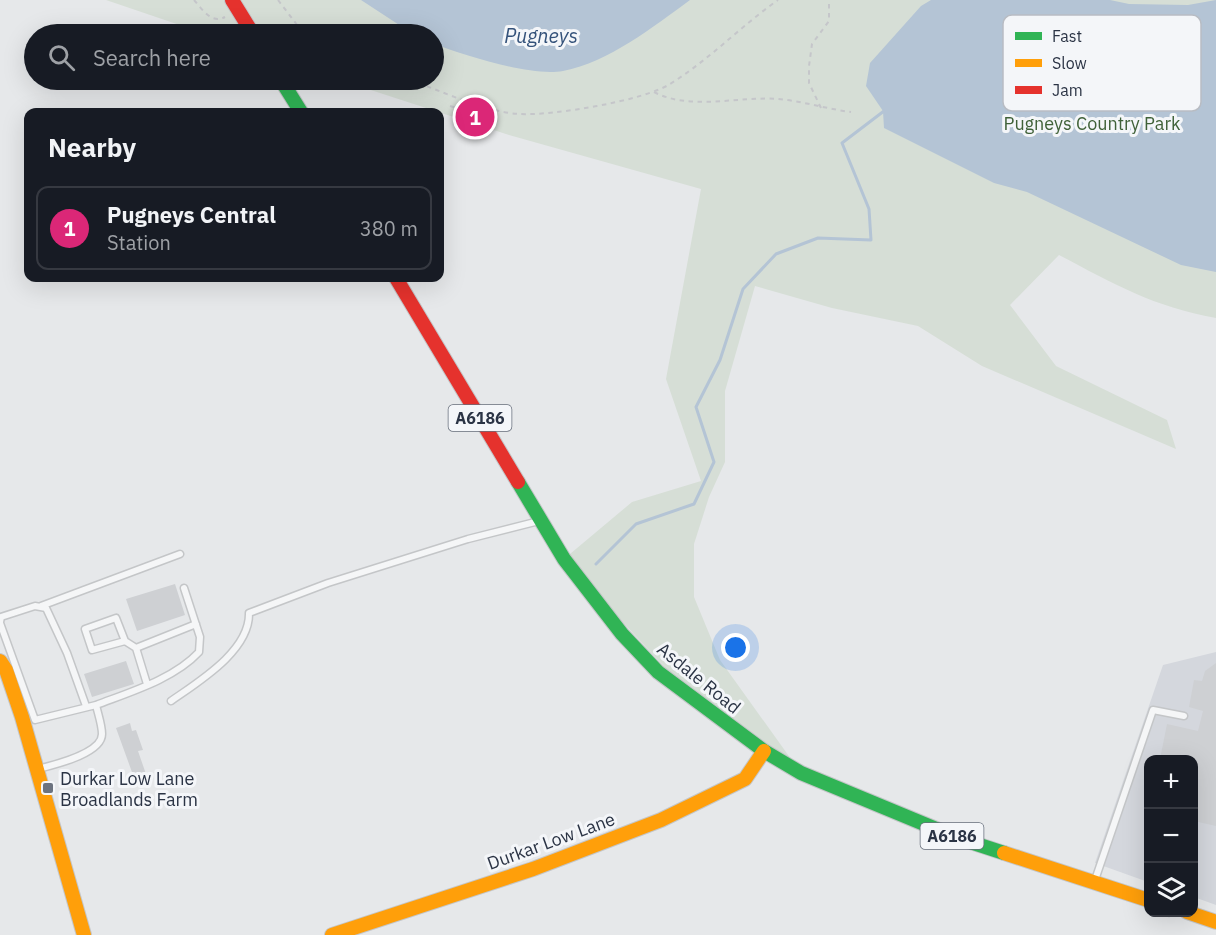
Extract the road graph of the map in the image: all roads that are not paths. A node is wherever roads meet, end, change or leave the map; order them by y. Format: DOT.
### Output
graph roads {
  1 [pos="235,5"];
  2 [pos="247,24"];
  3 [pos="287,90"];
  4 [pos="298,108"];
  5 [pos="398,282"];
  6 [pos="542,520"];
  7 [pos="180,554"];
  8 [pos="184,588"];
  9 [pos="40,607"];
  10 [pos="0,622"];
  11 [pos="196,624"];
  12 [pos="125,641"];
  13 [pos="136,648"];
  14 [pos="0,661"];
  15 [pos="147,684"];
  16 [pos="171,701"];
  17 [pos="96,705"];
  18 [pos="86,706"];
  19 [pos="1184,716"];
  20 [pos="764,751"];
  21 [pos="37,770"];
  22 [pos="1094,883"];
  23 [pos="1144,898"];
  24 [pos="1198,916"];
  25 [pos="1216,922"];
  26 [pos="84,935"];
  27 [pos="332,935"];
  1 -- 2 [label="main road"];
  3 -- 4 [label="main road"];
  5 -- 6 [label="main road, Asdale Road / A6186"];
  6 -- 16 [label="lane"];
  6 -- 20 [label="main road, Asdale Road / A6186"];
  7 -- 9 [label="lane"];
  8 -- 11 [label="lane"];
  9 -- 10 [label="lane"];
  9 -- 18 [label="lane"];
  10 -- 18 [label="lane"];
  11 -- 13 [label="lane"];
  11 -- 15 [label="lane"];
  12 -- 12 [label="lane"];
  12 -- 13 [label="lane"];
  13 -- 15 [label="lane"];
  14 -- 21 [label="main road"];
  15 -- 17 [label="lane"];
  17 -- 18 [label="lane"];
  17 -- 21 [label="lane"];
  19 -- 22 [label="lane"];
  20 -- 22 [label="main road, Asdale Road / A6186"];
  20 -- 27 [label="main road, Durkar Low Lane"];
  21 -- 26 [label="main road"];
  22 -- 23 [label="main road, Asdale Road / A6186"];
  24 -- 25 [label="main road"];
}
